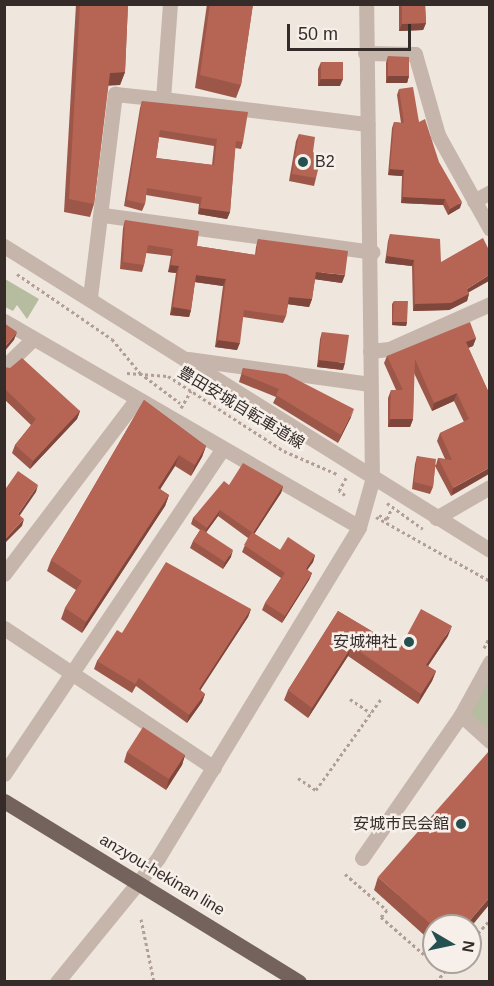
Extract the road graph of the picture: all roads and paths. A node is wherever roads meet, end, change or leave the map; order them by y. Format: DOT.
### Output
graph roads {
  1 [pos="170,4"];
  2 [pos="366,4"];
  3 [pos="365,53"];
  4 [pos="163,99"];
  5 [pos="367,124"];
  6 [pos="489,192"];
  7 [pos="474,201"];
  8 [pos="103,215"];
  9 [pos="489,230"];
  10 [pos="4,246"];
  11 [pos="372,252"];
  12 [pos="7,267"];
  13 [pos="90,297"];
  14 [pos="489,304"];
  15 [pos="4,321"];
  16 [pos="33,339"];
  17 [pos="370,351"];
  18 [pos="186,358"];
  19 [pos="4,367"];
  20 [pos="117,373"];
  21 [pos="140,373"];
  22 [pos="370,384"];
  23 [pos="136,400"];
  24 [pos="192,411"];
  25 [pos="221,451"];
  26 [pos="351,472"];
  27 [pos="372,481"];
  28 [pos="489,487"];
  29 [pos="332,492"];
  30 [pos="389,492"];
  31 [pos="391,510"];
  32 [pos="433,526"];
  33 [pos="359,527"];
  34 [pos="489,550"];
  35 [pos="4,574"];
  36 [pos="489,581"];
  37 [pos="4,628"];
  38 [pos="489,636"];
  39 [pos="485,658"];
  40 [pos="72,668"];
  41 [pos="350,699"];
  42 [pos="381,699"];
  43 [pos="371,713"];
  44 [pos="461,715"];
  45 [pos="489,741"];
  46 [pos="214,768"];
  47 [pos="4,774"];
  48 [pos="298,778"];
  49 [pos="4,801"];
  50 [pos="362,858"];
  51 [pos="345,874"];
  52 [pos="140,883"];
  53 [pos="141,919"];
  54 [pos="422,953"];
  55 [pos="57,981"];
  56 [pos="154,981"];
  57 [pos="299,981"];
  1 -- 4 [label="street"];
  2 -- 3 [label="street"];
  3 -- 5 [label="street"];
  3 -- 7 [label="street"];
  4 -- 5 [label="street"];
  4 -- 8 [label="street"];
  5 -- 11 [label="street"];
  6 -- 7 [label="street"];
  7 -- 9 [label="street"];
  8 -- 11 [label="street"];
  8 -- 13 [label="street"];
  10 -- 13 [label="street"];
  11 -- 17 [label="street"];
  12 -- 21 [label="path, 豊田安城自転車道線"];
  13 -- 18 [label="street"];
  14 -- 17 [label="street"];
  15 -- 16 [label="street"];
  16 -- 19 [label="street"];
  16 -- 23 [label="street"];
  17 -- 22 [label="street"];
  18 -- 22 [label="street"];
  18 -- 26 [label="street"];
  20 -- 21 [label="path, 豊田安城自転車道線"];
  21 -- 24 [label="path, 豊田安城自転車道線"];
  21 -- 26 [label="path, 豊田安城自転車道線"];
  22 -- 27 [label="street"];
  23 -- 25 [label="street"];
  23 -- 35 [label="street"];
  25 -- 33 [label="street"];
  25 -- 40 [label="street"];
  26 -- 27 [label="street"];
  26 -- 29 [label="path"];
  27 -- 30 [label="street"];
  27 -- 33 [label="street"];
  28 -- 32 [label="street"];
  30 -- 31 [label="path"];
  30 -- 32 [label="street"];
  31 -- 32 [label="path"];
  31 -- 36 [label="path"];
  32 -- 34 [label="street"];
  33 -- 46 [label="street"];
  37 -- 40 [label="street"];
  38 -- 39 [label="path"];
  39 -- 44 [label="street"];
  40 -- 46 [label="street"];
  40 -- 47 [label="street"];
  41 -- 43 [label="path"];
  42 -- 43 [label="path"];
  43 -- 48 [label="path"];
  44 -- 45 [label="street"];
  44 -- 50 [label="street"];
  46 -- 52 [label="street"];
  49 -- 52 [label="main road, anzyou-hekinan line"];
  51 -- 54 [label="path"];
  52 -- 55 [label="street"];
  52 -- 57 [label="main road, anzyou-hekinan line"];
  53 -- 56 [label="path"];
}
